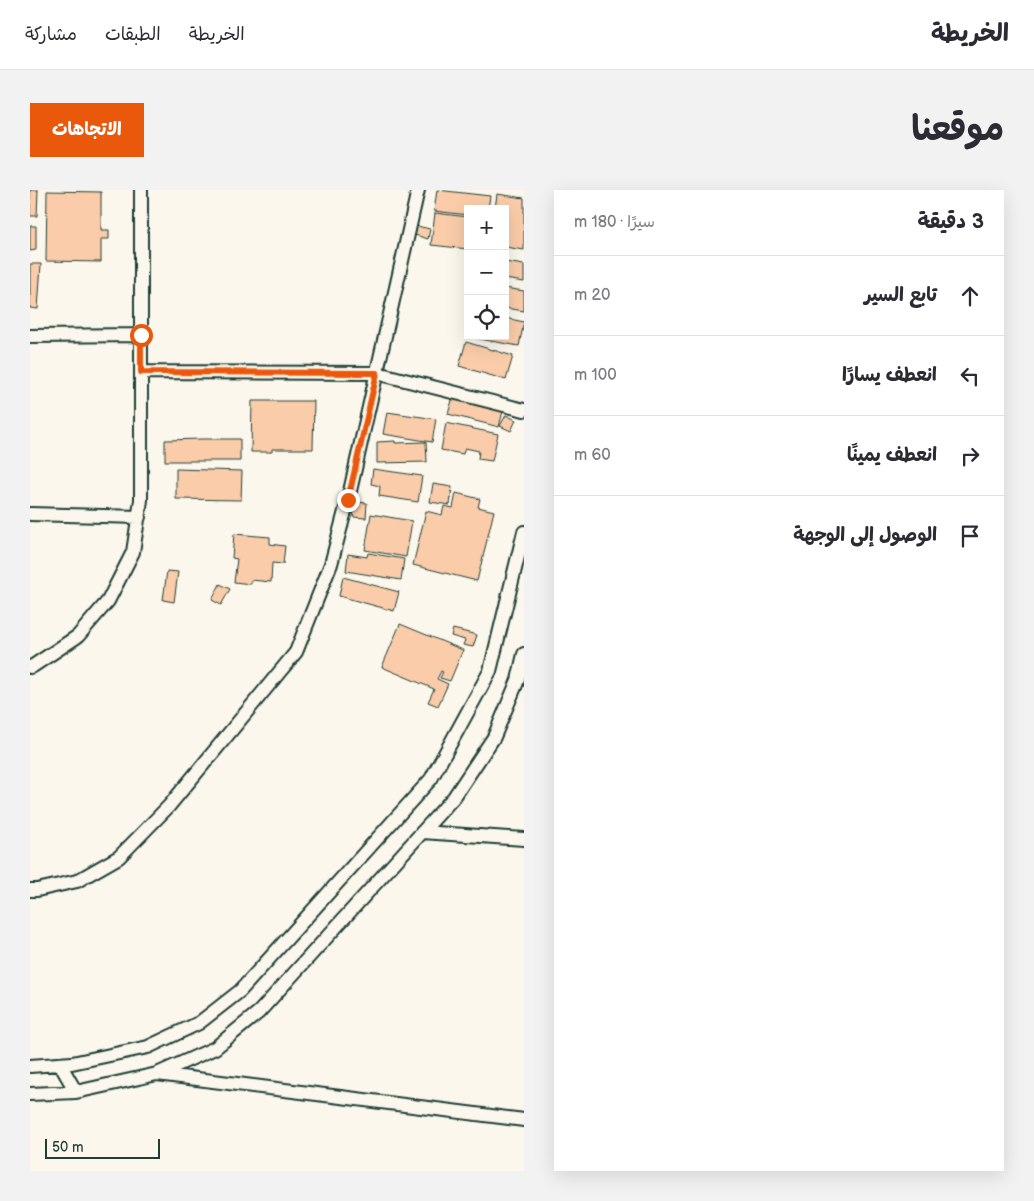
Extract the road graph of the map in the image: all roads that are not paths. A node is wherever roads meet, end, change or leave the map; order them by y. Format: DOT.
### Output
graph roads {
  1 [pos="141,190"];
  2 [pos="418,190"];
  3 [pos="141,335"];
  4 [pos="30,336"];
  5 [pos="141,372"];
  6 [pos="377,373"];
  7 [pos="524,410"];
  8 [pos="30,514"];
  9 [pos="139,517"];
  10 [pos="524,532"];
  11 [pos="524,654"];
  12 [pos="30,667"];
  13 [pos="422,832"];
  14 [pos="524,839"];
  15 [pos="30,890"];
  16 [pos="60,1064"];
  17 [pos="30,1066"];
  18 [pos="157,1074"];
  19 [pos="76,1092"];
  20 [pos="30,1094"];
  21 [pos="524,1120"];
  1 -- 3 [label="street"];
  2 -- 6 [label="street"];
  3 -- 4 [label="street"];
  3 -- 5 [label="street"];
  5 -- 6 [label="street"];
  5 -- 9 [label="street"];
  6 -- 7 [label="street"];
  6 -- 15 [label="street"];
  8 -- 9 [label="street"];
  9 -- 12 [label="street"];
  10 -- 16 [label="street"];
  11 -- 13 [label="street"];
  13 -- 14 [label="street"];
  13 -- 18 [label="street"];
  16 -- 17 [label="street"];
  16 -- 19 [label="street"];
  18 -- 19 [label="street"];
  18 -- 21 [label="street"];
  19 -- 20 [label="street"];
}
